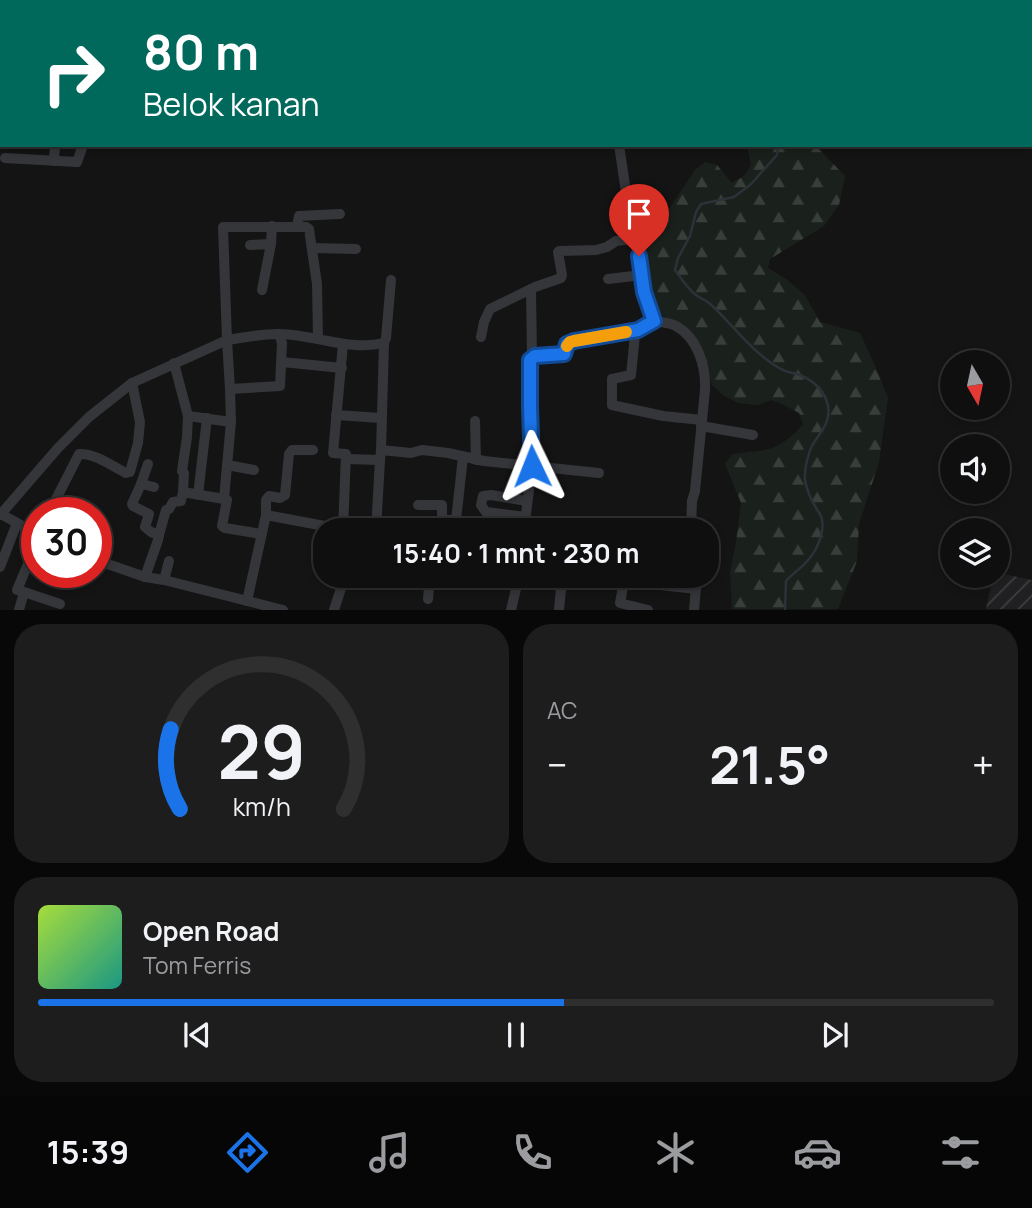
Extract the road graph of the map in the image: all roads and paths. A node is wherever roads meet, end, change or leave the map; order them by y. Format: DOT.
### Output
graph roads {
  1 [pos="55,147"];
  2 [pos="82,147"];
  3 [pos="619,147"];
  4 [pos="5,158"];
  5 [pos="54,161"];
  6 [pos="340,214"];
  7 [pos="272,226"];
  8 [pos="297,227"];
  9 [pos="633,239"];
  10 [pos="271,244"];
  11 [pos="250,245"];
  12 [pos="313,248"];
  13 [pos="356,249"];
  14 [pos="642,275"];
  15 [pos="608,279"];
  16 [pos="390,280"];
  17 [pos="531,289"];
  18 [pos="262,290"];
  19 [pos="654,321"];
  20 [pos="638,330"];
  21 [pos="279,334"];
  22 [pos="481,337"];
  23 [pos="317,338"];
  24 [pos="227,340"];
  25 [pos="384,343"];
  26 [pos="344,344"];
  27 [pos="532,358"];
  28 [pos="282,362"];
  29 [pos="174,363"];
  30 [pos="342,368"];
  31 [pos="132,383"];
  32 [pos="230,389"];
  33 [pos="336,415"];
  34 [pos="188,416"];
  35 [pos="207,418"];
  36 [pos="381,418"];
  37 [pos="475,421"];
  38 [pos="231,422"];
  39 [pos="701,423"];
  40 [pos="754,435"];
  41 [pos="313,450"];
  42 [pos="380,455"];
  43 [pos="463,457"];
  44 [pos="346,458"];
  45 [pos="476,460"];
  46 [pos="148,464"];
  47 [pos="227,465"];
  48 [pos="532,466"];
  49 [pos="254,470"];
  50 [pos="599,473"];
  51 [pos="141,484"];
  52 [pos="155,487"];
  53 [pos="183,492"];
  54 [pos="198,495"];
  55 [pos="57,497"];
  56 [pos="224,499"];
  57 [pos="527,501"];
  58 [pos="418,505"];
  59 [pos="1,514"];
  60 [pos="266,515"];
  61 [pos="524,517"];
  62 [pos="345,518"];
  63 [pos="377,518"];
  64 [pos="443,518"];
  65 [pos="456,518"];
  66 [pos="691,518"];
  67 [pos="17,523"];
  68 [pos="313,524"];
  69 [pos="21,525"];
  70 [pos="159,534"];
  71 [pos="261,534"];
  72 [pos="169,561"];
  73 [pos="112,566"];
  74 [pos="0,567"];
  75 [pos="145,577"];
  76 [pos="21,580"];
  77 [pos="164,580"];
  78 [pos="341,588"];
  79 [pos="429,588"];
  80 [pos="516,588"];
  81 [pos="561,588"];
  82 [pos="17,589"];
  83 [pos="696,589"];
  84 [pos="428,598"];
  85 [pos="247,601"];
  86 [pos="60,604"];
  87 [pos="19,610"];
  88 [pos="283,610"];
  89 [pos="334,610"];
  90 [pos="511,610"];
  91 [pos="559,610"];
  92 [pos="648,610"];
  93 [pos="694,610"];
  1 -- 5 [label="street"];
  2 -- 5 [label="street"];
  3 -- 9 [label="street"];
  4 -- 5 [label="street"];
  6 -- 8 [label="street"];
  7 -- 8 [label="street"];
  7 -- 10 [label="street"];
  7 -- 24 [label="street"];
  8 -- 12 [label="street"];
  9 -- 14 [label="street"];
  9 -- 17 [label="street"];
  10 -- 11 [label="street"];
  10 -- 18 [label="street"];
  12 -- 13 [label="street"];
  12 -- 23 [label="street"];
  14 -- 15 [label="street"];
  14 -- 19 [label="street"];
  16 -- 25 [label="street"];
  17 -- 22 [label="street"];
  17 -- 27 [label="street"];
  19 -- 20 [label="street"];
  19 -- 39 [label="street"];
  20 -- 27 [label="street"];
  20 -- 39 [label="street"];
  21 -- 23 [label="street"];
  21 -- 24 [label="street"];
  21 -- 28 [label="street"];
  23 -- 26 [label="street"];
  24 -- 29 [label="street"];
  24 -- 32 [label="street"];
  25 -- 26 [label="street"];
  25 -- 36 [label="street"];
  26 -- 30 [label="street"];
  27 -- 48 [label="street"];
  28 -- 30 [label="street"];
  28 -- 32 [label="street"];
  29 -- 31 [label="street"];
  29 -- 34 [label="street"];
  30 -- 33 [label="street"];
  31 -- 55 [label="street"];
  31 -- 59 [label="street"];
  32 -- 38 [label="street"];
  33 -- 36 [label="street"];
  33 -- 44 [label="street"];
  34 -- 35 [label="street"];
  34 -- 53 [label="street"];
  35 -- 38 [label="street"];
  35 -- 54 [label="street"];
  36 -- 42 [label="street"];
  37 -- 45 [label="street"];
  38 -- 47 [label="street"];
  39 -- 40 [label="street"];
  39 -- 66 [label="street"];
  41 -- 60 [label="street"];
  42 -- 43 [label="street"];
  42 -- 44 [label="street"];
  42 -- 63 [label="street"];
  43 -- 45 [label="street"];
  43 -- 65 [label="street"];
  44 -- 62 [label="street"];
  45 -- 48 [label="street"];
  46 -- 51 [label="street"];
  47 -- 49 [label="street"];
  47 -- 56 [label="street"];
  48 -- 50 [label="street"];
  48 -- 57 [label="street"];
  51 -- 52 [label="street"];
  51 -- 70 [label="street"];
  53 -- 54 [label="street"];
  53 -- 70 [label="street"];
  54 -- 56 [label="street"];
  56 -- 71 [label="street"];
  57 -- 61 [label="street"];
  57 -- 61 [label="street"];
  58 -- 64 [label="street"];
  59 -- 67 [label="street"];
  60 -- 68 [label="street"];
  60 -- 71 [label="street"];
  67 -- 69 [label="street"];
  67 -- 74 [label="street"];
  70 -- 75 [label="street"];
  71 -- 85 [label="street"];
  72 -- 77 [label="street"];
  73 -- 75 [label="street"];
  75 -- 77 [label="street"];
  76 -- 82 [label="street"];
  77 -- 85 [label="street"];
  78 -- 89 [label="street"];
  79 -- 84 [label="street"];
  80 -- 90 [label="street"];
  81 -- 91 [label="street"];
  82 -- 86 [label="street"];
  82 -- 87 [label="street"];
  83 -- 92 [label="street"];
  83 -- 93 [label="street"];
  85 -- 88 [label="street"];
}
